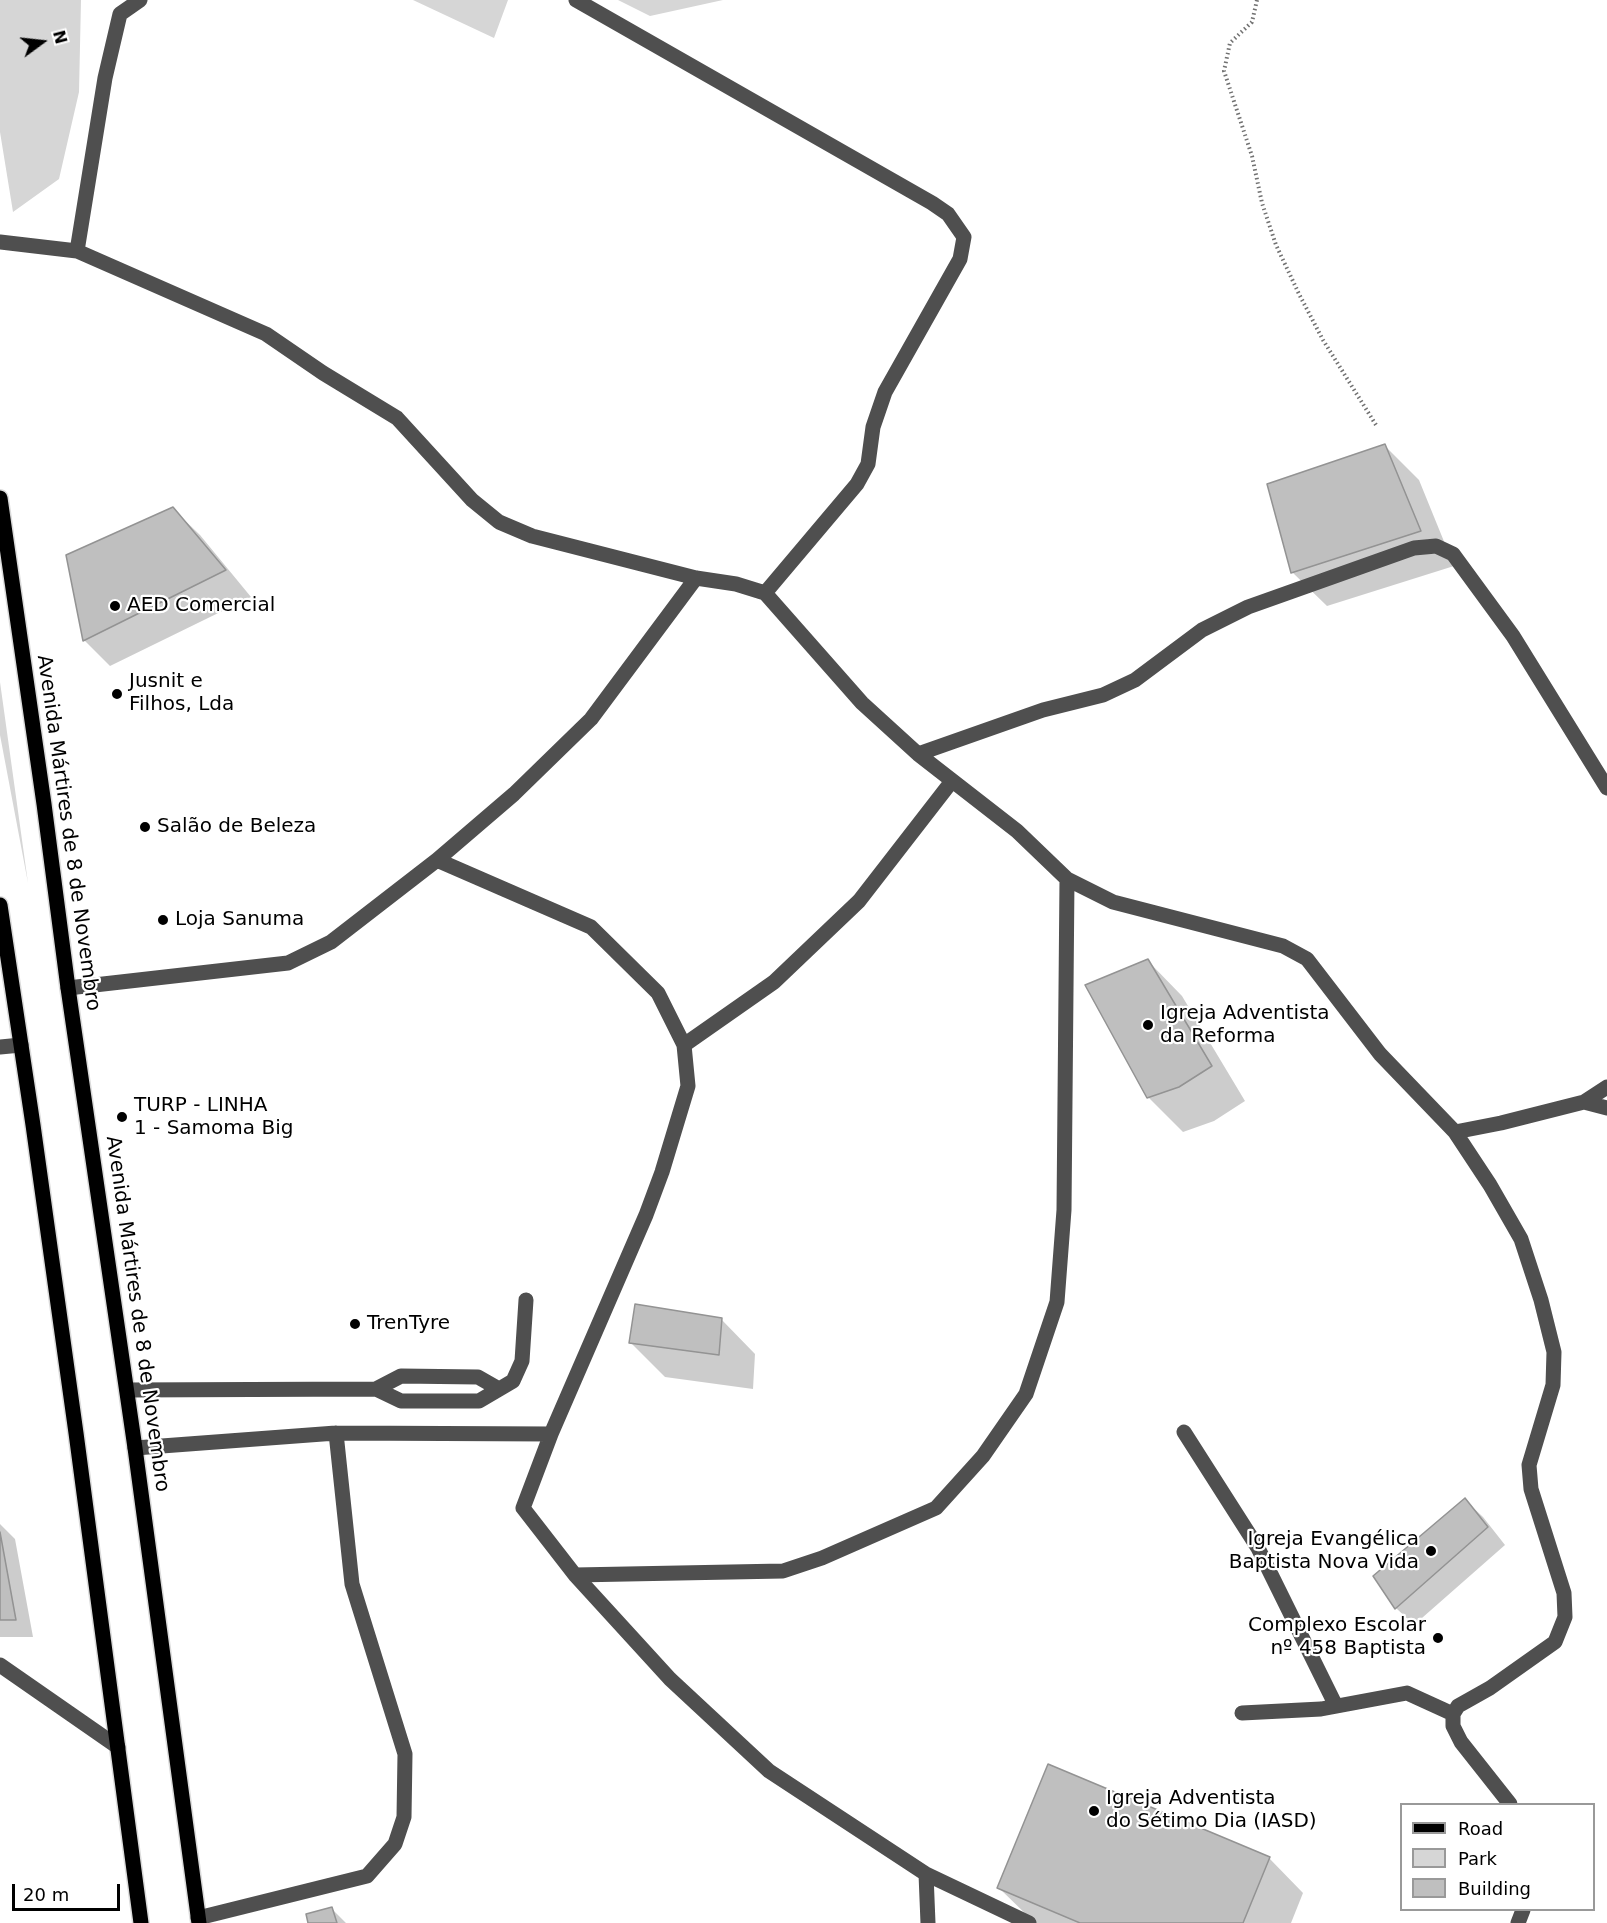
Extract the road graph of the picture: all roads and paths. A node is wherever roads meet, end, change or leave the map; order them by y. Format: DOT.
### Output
graph roads {
  1 [pos="140,0"];
  2 [pos="576,0"];
  3 [pos="1257,0"];
  4 [pos="0,242"];
  5 [pos="77,251"];
  6 [pos="1376,425"];
  7 [pos="0,498"];
  8 [pos="696,578"];
  9 [pos="765,593"];
  10 [pos="918,754"];
  11 [pos="952,781"];
  12 [pos="1607,788"];
  13 [pos="436,860"];
  14 [pos="1067,879"];
  15 [pos="0,905"];
  16 [pos="68,988"];
  17 [pos="21,1045"];
  18 [pos="684,1045"];
  19 [pos="0,1047"];
  20 [pos="1607,1088"];
  21 [pos="1584,1102"];
  22 [pos="1607,1108"];
  23 [pos="1455,1132"];
  24 [pos="526,1300"];
  25 [pos="127,1389"];
  26 [pos="376,1389"];
  27 [pos="499,1389"];
  28 [pos="1184,1431"];
  29 [pos="336,1433"];
  30 [pos="551,1434"];
  31 [pos="135,1448"];
  32 [pos="575,1575"];
  33 [pos="0,1665"];
  34 [pos="1336,1706"];
  35 [pos="1242,1713"];
  36 [pos="1453,1714"];
  37 [pos="118,1747"];
  38 [pos="1509,1803"];
  39 [pos="926,1874"];
  40 [pos="199,1920"];
  41 [pos="141,1923"];
  42 [pos="928,1923"];
  43 [pos="1029,1923"];
  1 -- 5 [label="street"];
  2 -- 9 [label="street"];
  3 -- 6 [label="path"];
  4 -- 5 [label="street"];
  5 -- 8 [label="street"];
  7 -- 16 [label="main road, Avenida Mártires de 8 de Novembro"];
  8 -- 9 [label="street"];
  8 -- 13 [label="street"];
  9 -- 10 [label="street"];
  10 -- 11 [label="street"];
  10 -- 12 [label="street"];
  11 -- 14 [label="street"];
  11 -- 18 [label="street"];
  13 -- 16 [label="street"];
  13 -- 18 [label="street"];
  14 -- 23 [label="street"];
  14 -- 32 [label="street"];
  15 -- 17 [label="main road"];
  16 -- 25 [label="main road, Avenida Mártires de 8 de Novembro"];
  17 -- 19 [label="street"];
  17 -- 37 [label="main road"];
  18 -- 30 [label="street"];
  20 -- 21 [label="street"];
  21 -- 22 [label="street"];
  21 -- 23 [label="street"];
  23 -- 36 [label="street"];
  24 -- 27 [label="street"];
  25 -- 26 [label="street"];
  25 -- 31 [label="main road, Avenida Mártires de 8 de Novembro"];
  26 -- 27 [label="street"];
  26 -- 27 [label="street"];
  28 -- 34 [label="street"];
  29 -- 30 [label="street"];
  29 -- 31 [label="street"];
  29 -- 40 [label="street"];
  30 -- 32 [label="street"];
  31 -- 40 [label="main road, Avenida Mártires de 8 de Novembro"];
  32 -- 39 [label="street"];
  33 -- 37 [label="street"];
  34 -- 35 [label="street"];
  34 -- 36 [label="street"];
  36 -- 38 [label="street"];
  37 -- 41 [label="main road"];
  39 -- 42 [label="street"];
  39 -- 43 [label="street"];
}
